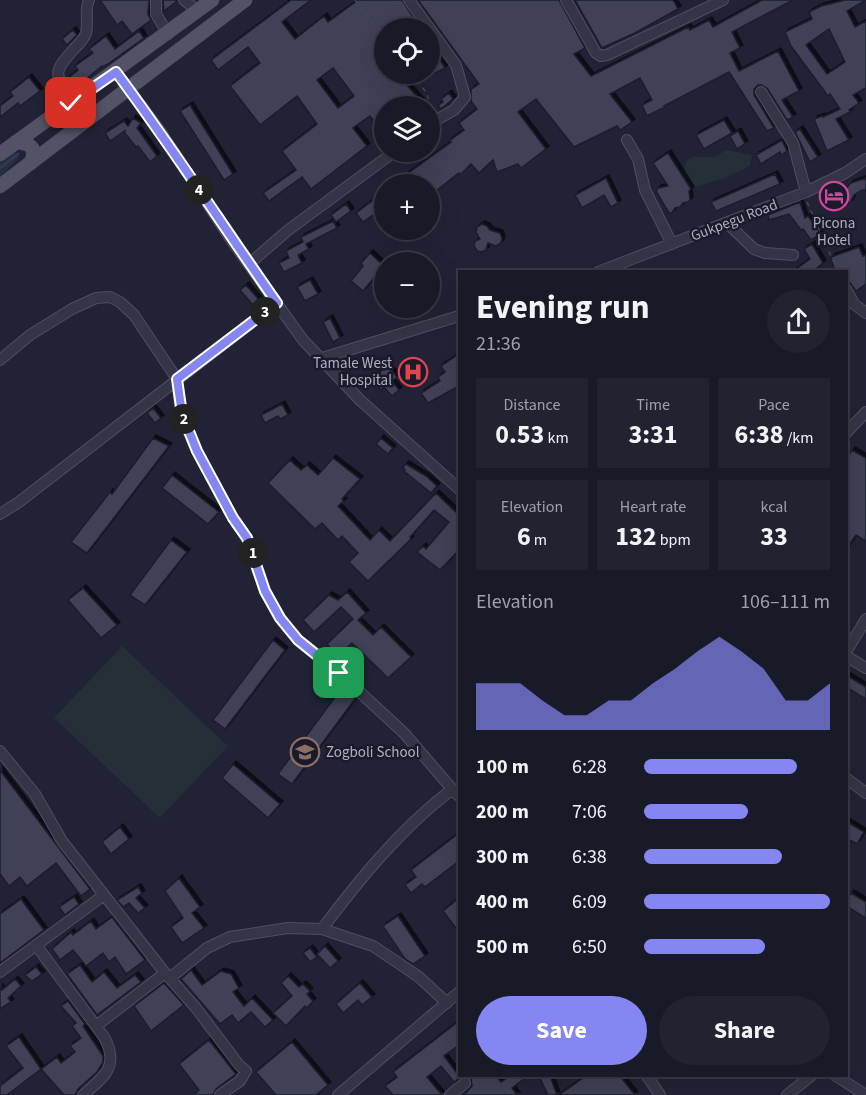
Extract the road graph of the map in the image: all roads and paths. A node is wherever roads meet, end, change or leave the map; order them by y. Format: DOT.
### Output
graph roads {
  1 [pos="89,0"];
  2 [pos="184,0"];
  3 [pos="212,0"];
  4 [pos="245,0"];
  5 [pos="355,0"];
  6 [pos="409,0"];
  7 [pos="566,0"];
  8 [pos="723,0"];
  9 [pos="156,2"];
  10 [pos="198,11"];
  11 [pos="374,24"];
  12 [pos="168,34"];
  13 [pos="116,72"];
  14 [pos="129,89"];
  15 [pos="761,92"];
  16 [pos="71,103"];
  17 [pos="440,117"];
  18 [pos="627,140"];
  19 [pos="16,142"];
  20 [pos="0,154"];
  21 [pos="866,159"];
  22 [pos="380,162"];
  23 [pos="31,163"];
  24 [pos="0,186"];
  25 [pos="804,193"];
  26 [pos="728,223"];
  27 [pos="672,244"];
  28 [pos="793,255"];
  29 [pos="249,264"];
  30 [pos="603,270"];
  31 [pos="837,270"];
  32 [pos="848,293"];
  33 [pos="277,303"];
  34 [pos="866,313"];
  35 [pos="458,316"];
  36 [pos="319,359"];
  37 [pos="0,360"];
  38 [pos="177,379"];
  39 [pos="866,412"];
  40 [pos="848,431"];
  41 [pos="458,488"];
  42 [pos="0,514"];
  43 [pos="866,619"];
  44 [pos="848,650"];
  45 [pos="848,655"];
  46 [pos="866,668"];
  47 [pos="0,751"];
  48 [pos="848,779"];
  49 [pos="866,792"];
  50 [pos="456,793"];
  51 [pos="104,895"];
  52 [pos="322,929"];
  53 [pos="36,945"];
  54 [pos="0,972"];
  55 [pos="167,976"];
  56 [pos="458,993"];
  57 [pos="447,1003"];
  58 [pos="96,1026"];
  59 [pos="648,1077"];
  60 [pos="810,1077"];
  61 [pos="838,1077"];
  62 [pos="465,1083"];
  63 [pos="83,1095"];
  64 [pos="220,1095"];
  65 [pos="338,1095"];
  66 [pos="450,1095"];
  67 [pos="660,1095"];
  68 [pos="787,1095"];
  69 [pos="866,1095"];
  1 -- 16 [label="street"];
  2 -- 10 [label="street"];
  3 -- 10 [label="main road"];
  4 -- 14 [label="main road"];
  5 -- 11 [label="path"];
  6 -- 17 [label="street"];
  7 -- 8 [label="street"];
  9 -- 12 [label="street"];
  10 -- 12 [label="main road"];
  12 -- 13 [label="main road"];
  13 -- 14 [label="street"];
  13 -- 16 [label="main road"];
  14 -- 23 [label="main road"];
  14 -- 29 [label="street"];
  15 -- 25 [label="street"];
  16 -- 19 [label="main road"];
  18 -- 27 [label="street"];
  19 -- 20 [label="main road"];
  19 -- 23 [label="main road"];
  21 -- 25 [label="street, Gukpegu Road"];
  22 -- 29 [label="street"];
  23 -- 24 [label="main road"];
  25 -- 26 [label="street, Gukpegu Road"];
  25 -- 31 [label="path"];
  26 -- 27 [label="street, Gukpegu Road"];
  26 -- 28 [label="street"];
  27 -- 30 [label="street, Gukpegu Road"];
  29 -- 33 [label="street"];
  32 -- 34 [label="street"];
  33 -- 36 [label="street"];
  33 -- 38 [label="street"];
  35 -- 36 [label="street"];
  36 -- 41 [label="street"];
  37 -- 38 [label="street"];
  38 -- 42 [label="street"];
  38 -- 50 [label="street"];
  39 -- 40 [label="street"];
  43 -- 44 [label="street"];
  45 -- 46 [label="street"];
  47 -- 51 [label="street"];
  48 -- 49 [label="street"];
  50 -- 52 [label="street"];
  51 -- 53 [label="street"];
  51 -- 55 [label="street"];
  52 -- 55 [label="street"];
  52 -- 57 [label="street"];
  53 -- 54 [label="street"];
  53 -- 58 [label="street"];
  55 -- 58 [label="street"];
  55 -- 64 [label="street"];
  56 -- 57 [label="street"];
  57 -- 65 [label="street"];
  58 -- 63 [label="street"];
  59 -- 67 [label="street"];
  60 -- 68 [label="street"];
  61 -- 69 [label="street"];
  62 -- 66 [label="street"];
}
